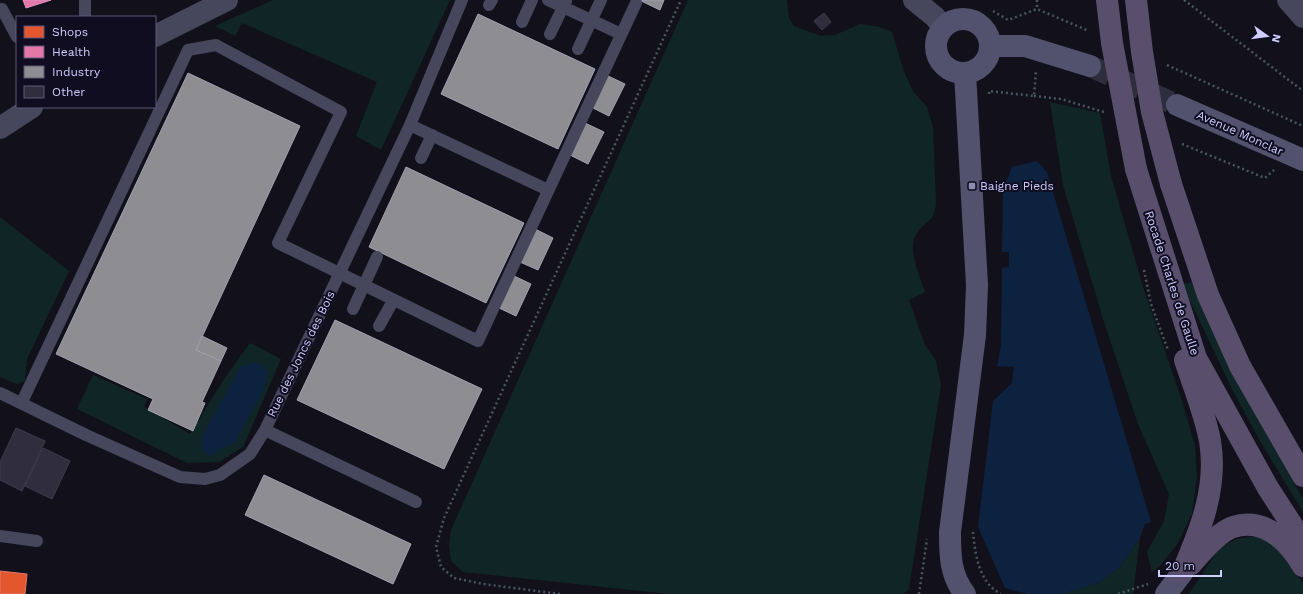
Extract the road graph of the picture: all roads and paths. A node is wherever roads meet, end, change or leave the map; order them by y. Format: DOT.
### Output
graph roads {
  1 [pos="84,0"];
  2 [pos="227,0"];
  3 [pos="462,0"];
  4 [pos="532,0"];
  5 [pos="548,0"];
  6 [pos="601,0"];
  7 [pos="680,0"];
  8 [pos="914,0"];
  9 [pos="1037,0"];
  10 [pos="1107,0"];
  11 [pos="1136,0"];
  12 [pos="1184,0"];
  13 [pos="1288,0"];
  14 [pos="565,3"];
  15 [pos="636,3"];
  16 [pos="2,9"];
  17 [pos="1037,9"];
  18 [pos="85,16"];
  19 [pos="1303,17"];
  20 [pos="591,20"];
  21 [pos="522,22"];
  22 [pos="943,27"];
  23 [pos="550,34"];
  24 [pos="621,34"];
  25 [pos="16,35"];
  26 [pos="156,36"];
  27 [pos="990,46"];
  28 [pos="578,49"];
  29 [pos="1040,50"];
  30 [pos="1090,66"];
  31 [pos="965,73"];
  32 [pos="1303,91"];
  33 [pos="989,97"];
  34 [pos="1177,105"];
  35 [pos="30,108"];
  36 [pos="410,124"];
  37 [pos="0,128"];
  38 [pos="432,134"];
  39 [pos="421,158"];
  40 [pos="1303,160"];
  41 [pos="548,190"];
  42 [pos="1153,229"];
  43 [pos="377,257"];
  44 [pos="1143,265"];
  45 [pos="340,274"];
  46 [pos="364,286"];
  47 [pos="392,301"];
  48 [pos="353,309"];
  49 [pos="379,326"];
  50 [pos="1170,355"];
  51 [pos="0,393"];
  52 [pos="22,402"];
  53 [pos="264,430"];
  54 [pos="1303,476"];
  55 [pos="416,502"];
  56 [pos="0,536"];
  57 [pos="37,541"];
  58 [pos="1303,542"];
  59 [pos="1303,566"];
  60 [pos="1182,573"];
  61 [pos="1158,588"];
  62 [pos="560,594"];
  63 [pos="965,594"];
  64 [pos="1118,594"];
  1 -- 18 [label="lane"];
  2 -- 26 [label="street"];
  3 -- 36 [label="lane, Rue des Joncs des Bois"];
  4 -- 21 [label="lane"];
  5 -- 14 [label="lane"];
  6 -- 20 [label="lane"];
  7 -- 62 [label="path"];
  8 -- 22 [label="street"];
  9 -- 17 [label="path"];
  10 -- 42 [label="main road, Rocade Charles de Gaulle, bridge"];
  11 -- 54 [label="main road, bridge"];
  12 -- 32 [label="path"];
  13 -- 19 [label="street"];
  14 -- 20 [label="lane"];
  14 -- 23 [label="lane"];
  15 -- 24 [label="lane"];
  16 -- 25 [label="lane"];
  20 -- 24 [label="lane"];
  20 -- 28 [label="lane"];
  22 -- 27 [label="main road"];
  22 -- 31 [label="main road"];
  24 -- 41 [label="lane"];
  27 -- 29 [label="main road"];
  27 -- 31 [label="main road"];
  29 -- 30 [label="main road"];
  29 -- 33 [label="path"];
  31 -- 63 [label="main road"];
  34 -- 40 [label="main road, Avenue Monclar"];
  35 -- 37 [label="street"];
  36 -- 38 [label="lane"];
  36 -- 45 [label="lane, Rue des Joncs des Bois"];
  38 -- 39 [label="lane"];
  38 -- 41 [label="lane"];
  41 -- 47 [label="lane"];
  42 -- 58 [label="main road, Rocade Charles de Gaulle"];
  42 -- 60 [label="main road"];
  43 -- 46 [label="lane"];
  44 -- 50 [label="path"];
  45 -- 46 [label="lane"];
  45 -- 52 [label="lane"];
  45 -- 53 [label="lane, Rue des Joncs des Bois"];
  46 -- 47 [label="lane"];
  46 -- 48 [label="lane"];
  47 -- 49 [label="lane"];
  51 -- 52 [label="lane, Rue des Joncs des Bois"];
  52 -- 53 [label="lane, Rue des Joncs des Bois"];
  53 -- 55 [label="lane"];
  56 -- 57 [label="lane"];
  59 -- 60 [label="main road"];
  60 -- 61 [label="main road"];
  61 -- 64 [label="path"];
}
